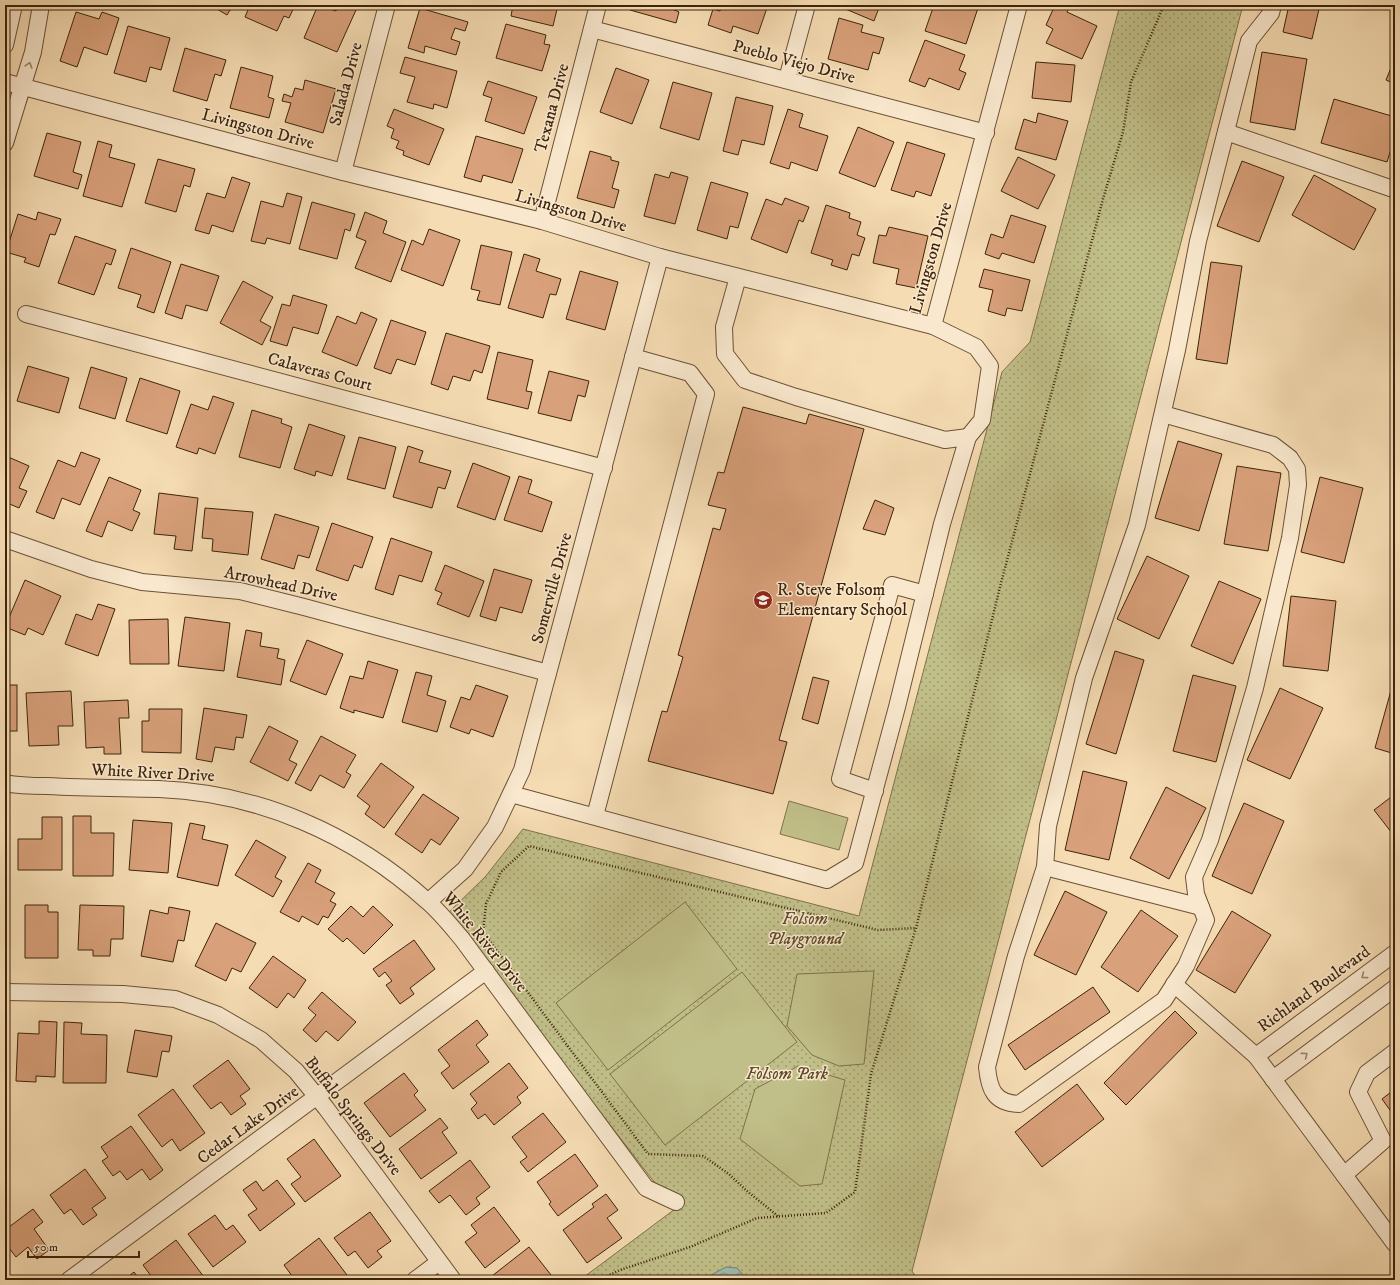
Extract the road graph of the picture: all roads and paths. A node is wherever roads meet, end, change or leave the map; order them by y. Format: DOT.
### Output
graph roads {
  1 [pos="14,5"];
  2 [pos="41,5"];
  3 [pos="387,5"];
  4 [pos="598,5"];
  5 [pos="807,5"];
  6 [pos="1019,5"];
  7 [pos="1164,5"];
  8 [pos="1273,5"];
  9 [pos="592,29"];
  10 [pos="5,45"];
  11 [pos="787,79"];
  12 [pos="5,82"];
  13 [pos="22,86"];
  14 [pos="1226,132"];
  15 [pos="986,133"];
  16 [pos="5,143"];
  17 [pos="343,172"];
  18 [pos="1395,188"];
  19 [pos="542,221"];
  20 [pos="660,257"];
  21 [pos="738,277"];
  22 [pos="26,314"];
  23 [pos="934,326"];
  24 [pos="634,357"];
  25 [pos="1163,414"];
  26 [pos="968,437"];
  27 [pos="604,468"];
  28 [pos="6,542"];
  29 [pos="925,594"];
  30 [pos="548,673"];
  31 [pos="5,784"];
  32 [pos="874,791"];
  33 [pos="511,794"];
  34 [pos="595,816"];
  35 [pos="1044,867"];
  36 [pos="428,901"];
  37 [pos="1201,907"];
  38 [pos="916,928"];
  39 [pos="1395,953"];
  40 [pos="486,971"];
  41 [pos="1174,984"];
  42 [pos="1395,988"];
  43 [pos="5,992"];
  44 [pos="1395,1052"];
  45 [pos="1256,1056"];
  46 [pos="1273,1079"];
  47 [pos="318,1098"];
  48 [pos="1344,1175"];
  49 [pos="676,1202"];
  50 [pos="779,1217"];
  51 [pos="1395,1244"];
  52 [pos="439,1262"];
  53 [pos="70,1280"];
  54 [pos="415,1280"];
  55 [pos="453,1280"];
  56 [pos="599,1280"];
  1 -- 10 [label="street"];
  13 -- 2 [label="street, one-way"];
  3 -- 17 [label="street, Salada Drive"];
  4 -- 9 [label="street, Texana Drive"];
  5 -- 11 [label="street"];
  6 -- 15 [label="street, Livingston Drive"];
  7 -- 38 [label="path"];
  8 -- 14 [label="street"];
  9 -- 11 [label="street, Pueblo Viejo Drive"];
  9 -- 19 [label="street, Texana Drive"];
  11 -- 15 [label="street, Pueblo Viejo Drive"];
  12 -- 13 [label="street, Livingston Drive"];
  13 -- 16 [label="street"];
  13 -- 17 [label="street, Livingston Drive"];
  14 -- 18 [label="street"];
  14 -- 25 [label="street"];
  15 -- 23 [label="street, Livingston Drive"];
  17 -- 19 [label="street, Livingston Drive"];
  19 -- 20 [label="street, Livingston Drive"];
  20 -- 21 [label="street, Livingston Drive"];
  20 -- 24 [label="street, Somerville Drive"];
  21 -- 23 [label="street, Livingston Drive"];
  21 -- 26 [label="street"];
  22 -- 27 [label="street, Calaveras Court"];
  23 -- 26 [label="street"];
  24 -- 27 [label="street, Somerville Drive"];
  24 -- 34 [label="street"];
  25 -- 35 [label="street"];
  25 -- 37 [label="street"];
  26 -- 29 [label="street"];
  27 -- 30 [label="street, Somerville Drive"];
  28 -- 30 [label="street, Arrowhead Drive"];
  29 -- 32 [label="street"];
  29 -- 32 [label="street"];
  30 -- 33 [label="street, Somerville Drive"];
  31 -- 36 [label="street, White River Drive"];
  32 -- 34 [label="street"];
  33 -- 34 [label="street"];
  33 -- 36 [label="street, Somerville Drive"];
  35 -- 37 [label="street"];
  35 -- 41 [label="street"];
  36 -- 40 [label="street, White River Drive"];
  37 -- 41 [label="street"];
  38 -- 50 [label="path"];
  38 -- 50 [label="path"];
  39 -- 45 [label="street, Richland Boulevard, one-way"];
  40 -- 47 [label="street, Cedar Lake Drive"];
  40 -- 49 [label="street, White River Drive"];
  41 -- 45 [label="street"];
  46 -- 42 [label="street, one-way"];
  43 -- 47 [label="street, Buffalo Springs Drive"];
  44 -- 48 [label="street"];
  45 -- 46 [label="street"];
  46 -- 48 [label="street"];
  47 -- 52 [label="street, Buffalo Springs Drive"];
  47 -- 53 [label="street, Cedar Lake Drive"];
  48 -- 51 [label="street"];
  50 -- 56 [label="path"];
  52 -- 54 [label="street"];
  52 -- 55 [label="street, Buffalo Springs Drive"];
}
